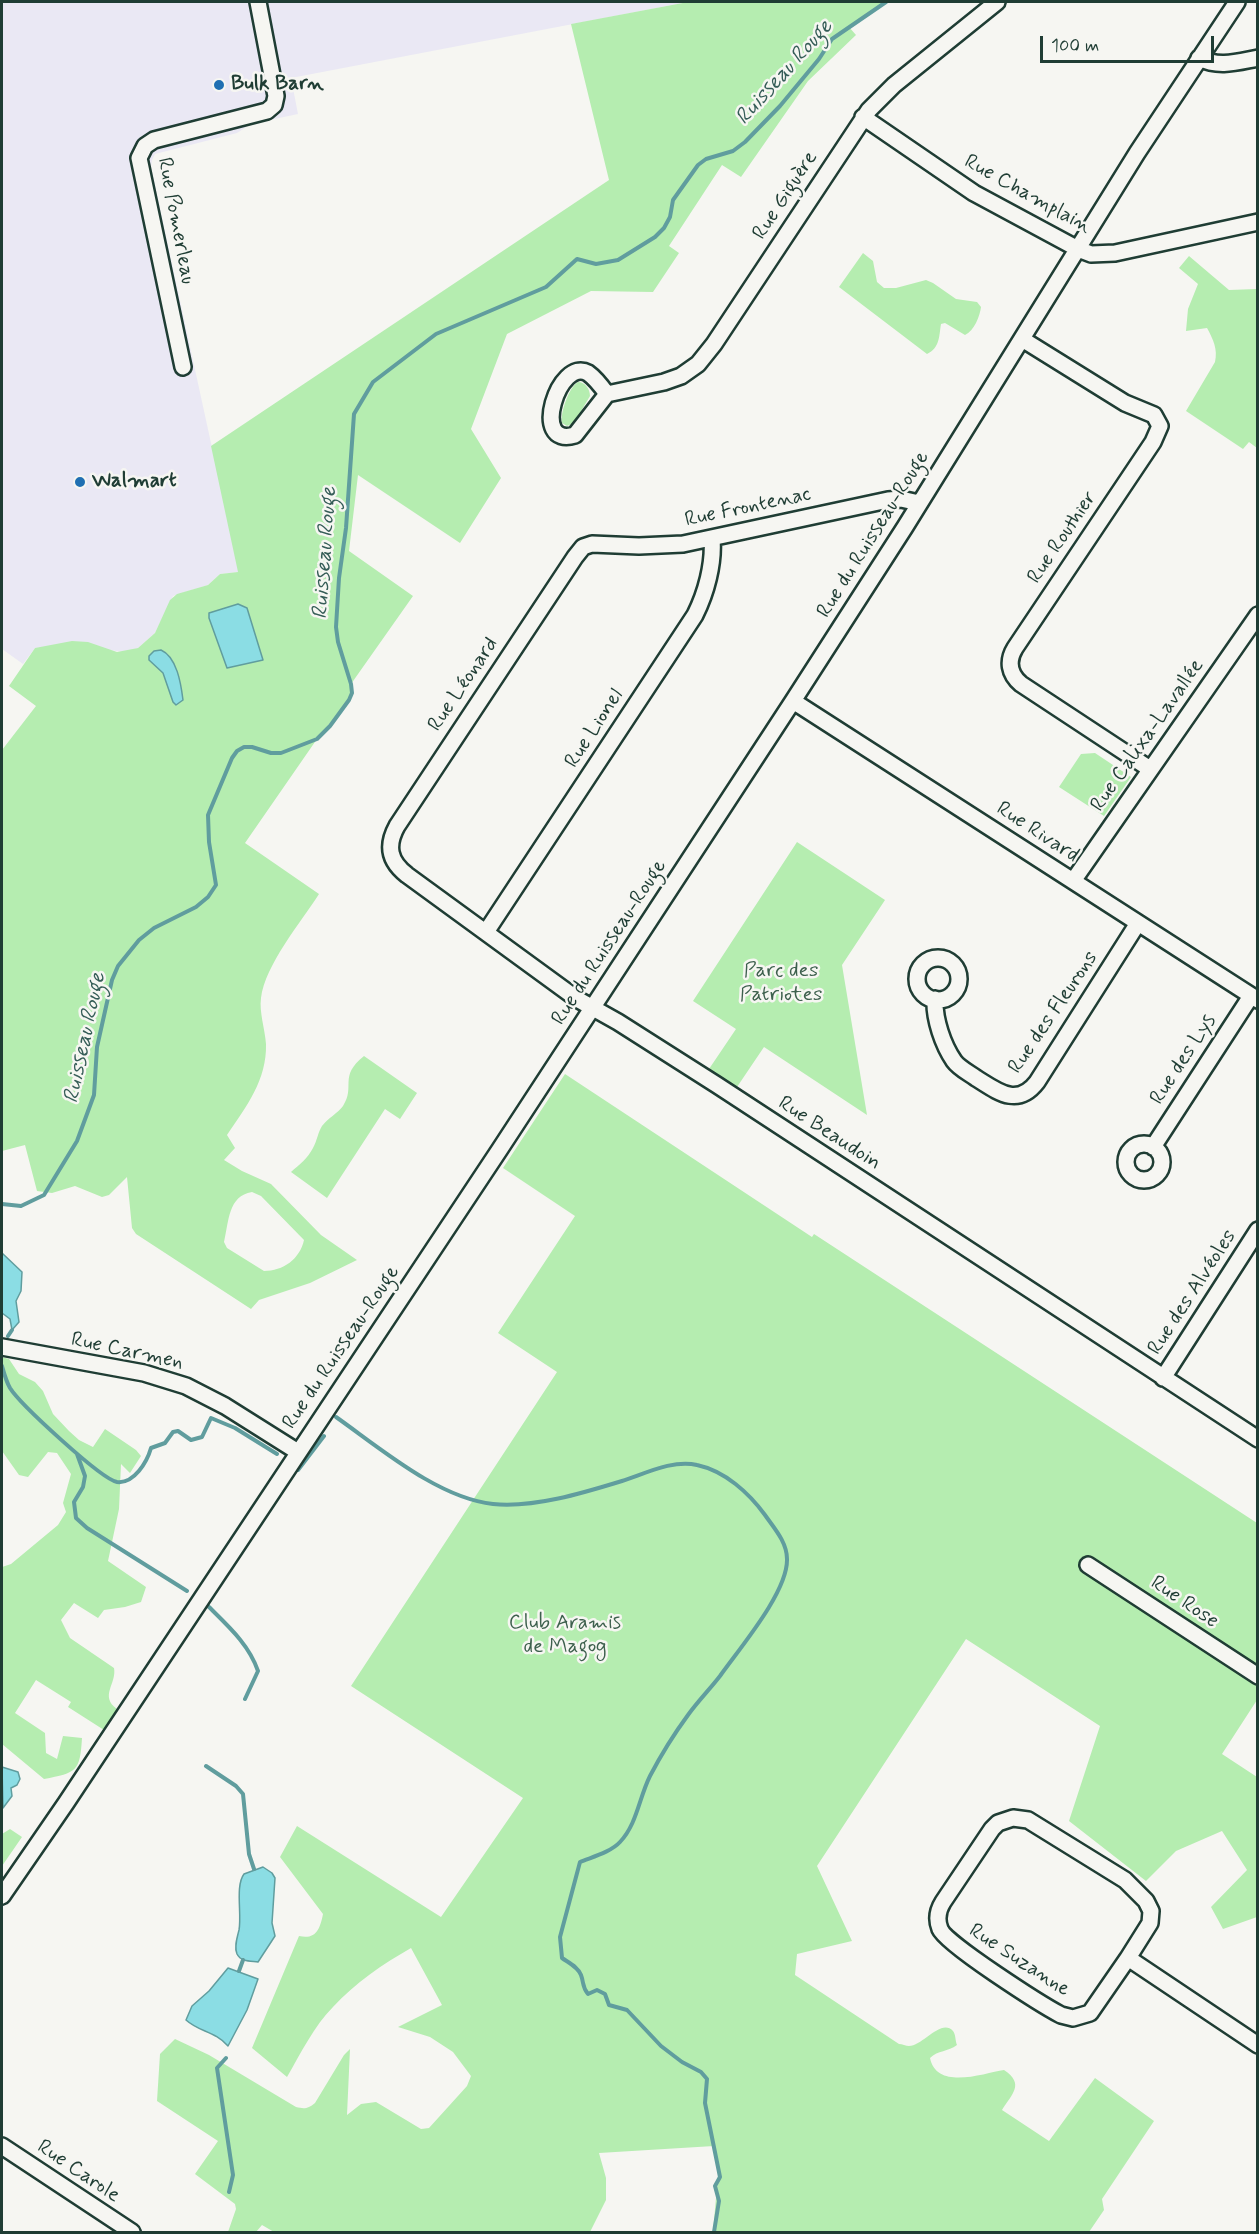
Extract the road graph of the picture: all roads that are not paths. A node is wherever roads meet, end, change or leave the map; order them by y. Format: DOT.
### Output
graph roads {
  1 [pos="258,2"];
  2 [pos="997,2"];
  3 [pos="1237,2"];
  4 [pos="1200,58"];
  5 [pos="1257,58"];
  6 [pos="863,117"];
  7 [pos="1257,222"];
  8 [pos="1078,249"];
  9 [pos="1022,339"];
  10 [pos="183,367"];
  11 [pos="607,394"];
  12 [pos="919,503"];
  13 [pos="711,539"];
  14 [pos="583,547"];
  15 [pos="1257,615"];
  16 [pos="794,701"];
  17 [pos="1150,769"];
  18 [pos="390,851"];
  19 [pos="1073,881"];
  20 [pos="1138,923"];
  21 [pos="486,932"];
  22 [pos="1254,998"];
  23 [pos="935,999"];
  24 [pos="593,1008"];
  25 [pos="1153,1147"];
  26 [pos="1257,1230"];
  27 [pos="2,1347"];
  28 [pos="1163,1378"];
  29 [pos="1257,1439"];
  30 [pos="298,1452"];
  31 [pos="1088,1565"];
  32 [pos="1257,1676"];
  33 [pos="2,1896"];
  34 [pos="1128,1958"];
  35 [pos="1257,2045"];
  36 [pos="2,2146"];
  37 [pos="132,2232"];
  1 -- 10 [label="street, Rue Pomerleau"];
  2 -- 6 [label="street, Rue Giguère"];
  3 -- 4 [label="street, Rue du Ruisseau-Rouge"];
  4 -- 5 [label="street"];
  4 -- 8 [label="street, Rue du Ruisseau-Rouge"];
  6 -- 8 [label="street, Rue Champlain"];
  6 -- 11 [label="street, Rue Giguère"];
  7 -- 8 [label="street, Rue Champlain"];
  8 -- 9 [label="street, Rue du Ruisseau-Rouge"];
  9 -- 12 [label="street, Rue du Ruisseau-Rouge"];
  9 -- 17 [label="street, Rue Routhier"];
  12 -- 13 [label="street, Rue Frontenac"];
  12 -- 16 [label="street, Rue du Ruisseau-Rouge"];
  13 -- 14 [label="street, Rue Frontenac"];
  13 -- 21 [label="street, Rue Lionel"];
  14 -- 18 [label="street, Rue Léonard"];
  15 -- 17 [label="street, Rue Calixa-Lavallée"];
  16 -- 19 [label="street, Rue Rivard"];
  16 -- 24 [label="street, Rue du Ruisseau-Rouge"];
  17 -- 19 [label="street, Rue Calixa-Lavallée"];
  18 -- 21 [label="street, Rue Beaudoin"];
  19 -- 20 [label="street, Rue Rivard"];
  20 -- 22 [label="street, Rue Rivard"];
  20 -- 23 [label="street, Rue des Fleurons"];
  21 -- 24 [label="street, Rue Beaudoin"];
  22 -- 25 [label="street, Rue des Lys"];
  24 -- 28 [label="street, Rue Beaudoin"];
  24 -- 30 [label="street, Rue du Ruisseau-Rouge"];
  26 -- 28 [label="street, Rue des Alvéoles"];
  27 -- 30 [label="street, Rue Carmen"];
  28 -- 29 [label="street, Rue Beaudoin"];
  30 -- 33 [label="street, Rue du Ruisseau-Rouge"];
  31 -- 32 [label="street, Rue Rose"];
  34 -- 34 [label="street, Rue Suzanne"];
  34 -- 35 [label="street"];
  36 -- 37 [label="street, Rue Carole"];
}
